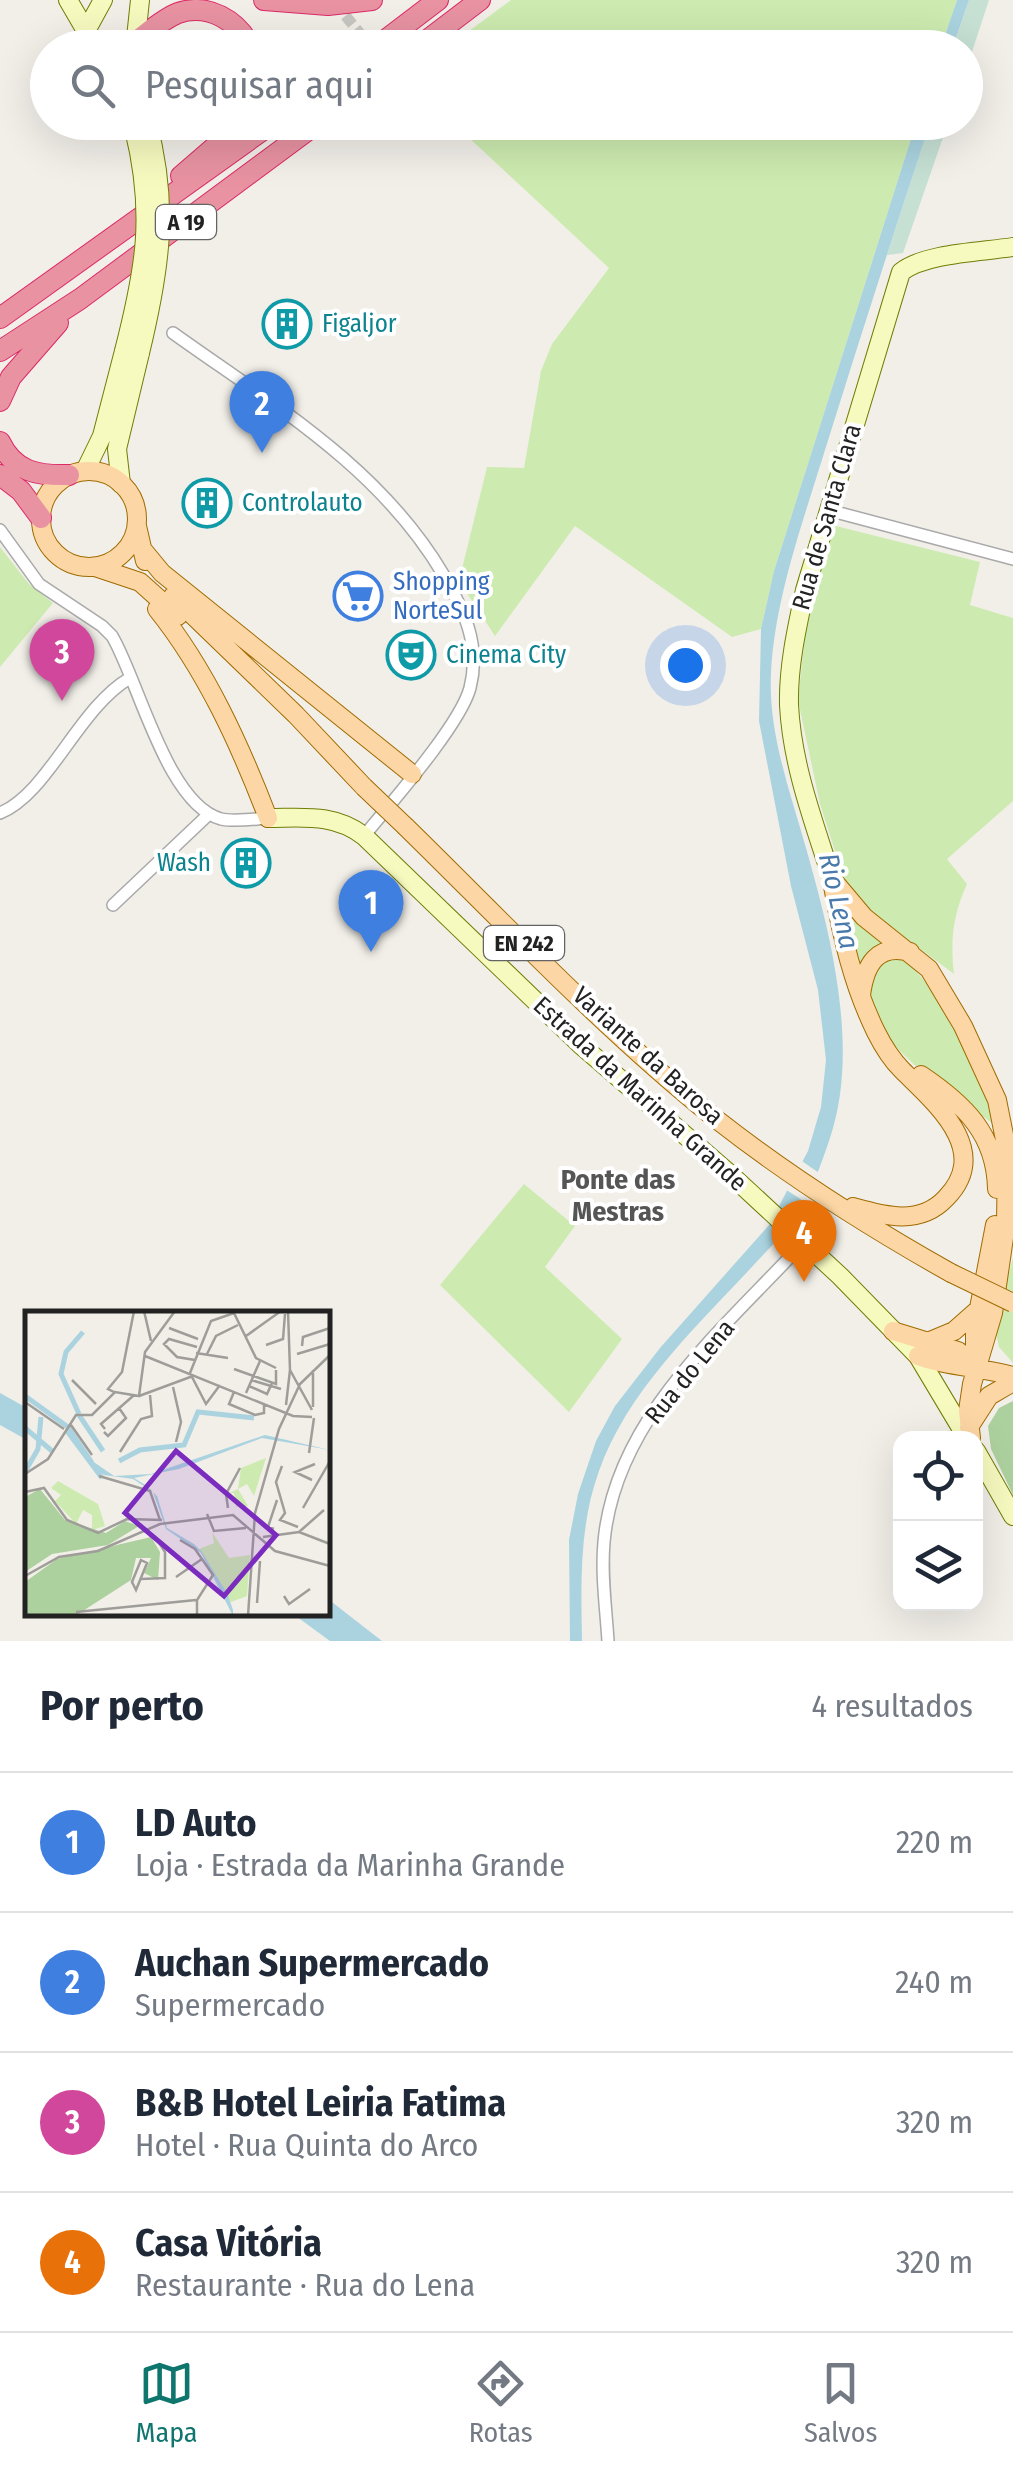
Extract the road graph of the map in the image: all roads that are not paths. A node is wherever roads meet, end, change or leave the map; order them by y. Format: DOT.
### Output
graph roads {
  1 [pos="68,0"];
  2 [pos="103,0"];
  3 [pos="140,0"];
  4 [pos="264,0"];
  5 [pos="372,0"];
  6 [pos="438,0"];
  7 [pos="480,0"];
  8 [pos="83,30"];
  9 [pos="91,30"];
  10 [pos="137,30"];
  11 [pos="155,30"];
  12 [pos="237,30"];
  13 [pos="399,30"];
  14 [pos="441,30"];
  15 [pos="145,140"];
  16 [pos="222,140"];
  17 [pos="249,140"];
  18 [pos="295,140"];
  19 [pos="167,200"];
  20 [pos="1013,248"];
  21 [pos="80,299"];
  22 [pos="0,318"];
  23 [pos="173,333"];
  24 [pos="0,350"];
  25 [pos="132,352"];
  26 [pos="0,401"];
  27 [pos="0,442"];
  28 [pos="77,473"];
  29 [pos="0,476"];
  30 [pos="121,484"];
  31 [pos="828,510"];
  32 [pos="41,518"];
  33 [pos="136,526"];
  34 [pos="0,530"];
  35 [pos="143,550"];
  36 [pos="1013,560"];
  37 [pos="95,567"];
  38 [pos="130,578"];
  39 [pos="130,678"];
  40 [pos="326,750"];
  41 [pos="412,774"];
  42 [pos="0,813"];
  43 [pos="208,814"];
  44 [pos="268,818"];
  45 [pos="364,836"];
  46 [pos="832,879"];
  47 [pos="113,905"];
  48 [pos="911,952"];
  49 [pos="861,1000"];
  50 [pos="885,1048"];
  51 [pos="1005,1098"];
  52 [pos="976,1122"];
  53 [pos="1009,1135"];
  54 [pos="1013,1156"];
  55 [pos="842,1209"];
  56 [pos="800,1239"];
  57 [pos="1009,1244"];
  58 [pos="988,1266"];
  59 [pos="1013,1303"];
  60 [pos="980,1308"];
  61 [pos="924,1348"];
  62 [pos="976,1366"];
  63 [pos="1013,1379"];
  64 [pos="967,1431"];
  65 [pos="969,1431"];
  66 [pos="971,1431"];
  67 [pos="983,1463"];
  68 [pos="1013,1516"];
  69 [pos="608,1641"];
  1 -- 8 [label="main road"];
  2 -- 9 [label="main road"];
  3 -- 10 [label="main road"];
  4 -- 5 [label="highway"];
  6 -- 13 [label="highway"];
  7 -- 14 [label="highway"];
  11 -- 12 [label="highway"];
  15 -- 25 [label="main road, bridge"];
  16 -- 19 [label="highway"];
  17 -- 19 [label="highway, A 19"];
  18 -- 21 [label="highway, A 19"];
  19 -- 22 [label="highway, A 19"];
  20 -- 31 [label="main road, Rua de Santa Clara"];
  21 -- 24 [label="highway, A 19"];
  21 -- 26 [label="highway"];
  23 -- 41 [label="street"];
  25 -- 28 [label="main road"];
  25 -- 30 [label="main road"];
  27 -- 28 [label="highway"];
  28 -- 30 [label="main road"];
  28 -- 32 [label="main road"];
  29 -- 32 [label="highway"];
  30 -- 33 [label="main road, EN 242"];
  31 -- 36 [label="street"];
  31 -- 46 [label="main road, Rua de Santa Clara"];
  32 -- 37 [label="main road, EN 242"];
  33 -- 35 [label="main road, Variante da Barosa / EN 242"];
  33 -- 37 [label="main road"];
  34 -- 39 [label="street"];
  35 -- 40 [label="main road, Variante da Barosa / EN 242"];
  35 -- 41 [label="main road"];
  37 -- 38 [label="main road, Variante da Barosa / EN 242"];
  38 -- 40 [label="main road, Variante da Barosa / EN 242"];
  38 -- 44 [label="main road"];
  39 -- 42 [label="street"];
  39 -- 43 [label="street"];
  40 -- 55 [label="main road, Variante da Barosa / EN 242, bridge"];
  41 -- 45 [label="street"];
  43 -- 44 [label="street"];
  43 -- 47 [label="street"];
  44 -- 45 [label="main road, Estrada da Marinha Grande / EN 242"];
  45 -- 56 [label="main road, Estrada da Marinha Grande / EN 242"];
  46 -- 48 [label="main road"];
  46 -- 49 [label="main road"];
  48 -- 49 [label="main road"];
  48 -- 51 [label="main road"];
  49 -- 50 [label="main road"];
  50 -- 52 [label="main road"];
  50 -- 55 [label="main road"];
  51 -- 53 [label="main road"];
  52 -- 53 [label="main road"];
  52 -- 58 [label="main road"];
  53 -- 54 [label="main road"];
  53 -- 57 [label="main road"];
  55 -- 59 [label="main road, Variante da Barosa / EN 242, bridge"];
  56 -- 61 [label="main road, Estrada da Marinha Grande / EN 242"];
  56 -- 69 [label="street, Rua do Lena"];
  57 -- 58 [label="main road"];
  57 -- 62 [label="main road"];
  58 -- 60 [label="main road"];
  60 -- 61 [label="main road"];
  60 -- 62 [label="main road"];
  61 -- 62 [label="main road"];
  61 -- 64 [label="main road"];
  62 -- 63 [label="main road"];
  62 -- 65 [label="main road"];
  63 -- 66 [label="main road"];
  67 -- 68 [label="main road"];
}
